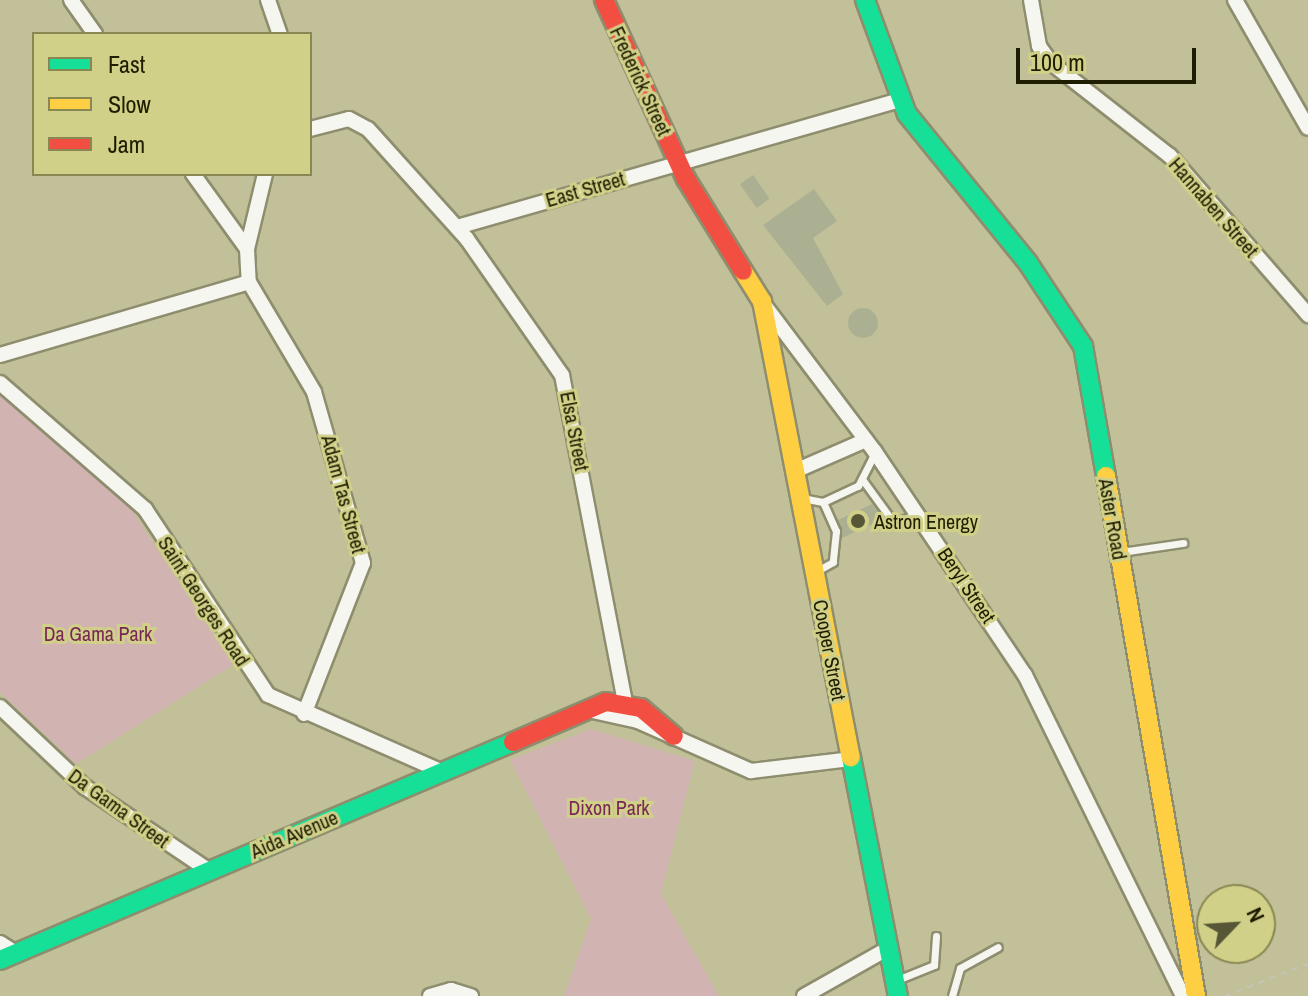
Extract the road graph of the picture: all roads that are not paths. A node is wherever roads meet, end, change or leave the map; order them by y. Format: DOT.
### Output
graph roads {
  1 [pos="71,0"];
  2 [pos="268,0"];
  3 [pos="604,0"];
  4 [pos="865,0"];
  5 [pos="1031,0"];
  6 [pos="1235,0"];
  7 [pos="94,32"];
  8 [pos="279,32"];
  9 [pos="900,100"];
  10 [pos="312,127"];
  11 [pos="1308,128"];
  12 [pos="678,162"];
  13 [pos="194,176"];
  14 [pos="265,176"];
  15 [pos="457,227"];
  16 [pos="247,249"];
  17 [pos="249,282"];
  18 [pos="762,301"];
  19 [pos="1308,315"];
  20 [pos="0,355"];
  21 [pos="0,383"];
  22 [pos="871,446"];
  23 [pos="795,471"];
  24 [pos="862,479"];
  25 [pos="800,497"];
  26 [pos="823,502"];
  27 [pos="917,514"];
  28 [pos="1183,543"];
  29 [pos="1119,552"];
  30 [pos="815,571"];
  31 [pos="0,707"];
  32 [pos="621,709"];
  33 [pos="304,714"];
  34 [pos="674,736"];
  35 [pos="852,759"];
  36 [pos="440,771"];
  37 [pos="208,870"];
  38 [pos="936,936"];
  39 [pos="998,947"];
  40 [pos="889,948"];
  41 [pos="5,952"];
  42 [pos="898,990"];
  43 [pos="430,996"];
  44 [pos="471,996"];
  45 [pos="804,996"];
  46 [pos="952,996"];
  47 [pos="1183,996"];
  48 [pos="1196,996"];
  1 -- 7 [label="street"];
  2 -- 8 [label="street"];
  3 -- 12 [label="street, Frederick Street"];
  4 -- 9 [label="street, Aster Road"];
  5 -- 19 [label="street, Hannaben Street"];
  6 -- 11 [label="street"];
  9 -- 12 [label="street, East Street"];
  9 -- 29 [label="street, Aster Road"];
  10 -- 15 [label="street"];
  12 -- 15 [label="street, East Street"];
  12 -- 18 [label="street, Beryl Street"];
  13 -- 16 [label="street"];
  14 -- 16 [label="street"];
  15 -- 32 [label="street, Elsa Street"];
  16 -- 17 [label="street"];
  17 -- 20 [label="street"];
  17 -- 33 [label="street, Adam Tas Street"];
  18 -- 22 [label="street, Beryl Street"];
  18 -- 23 [label="street, Cooper Street"];
  21 -- 33 [label="street, Saint Georges Road"];
  22 -- 23 [label="street"];
  22 -- 24 [label="lane"];
  22 -- 27 [label="street, Beryl Street"];
  23 -- 25 [label="street, Cooper Street"];
  24 -- 26 [label="lane"];
  24 -- 27 [label="lane"];
  25 -- 26 [label="lane"];
  25 -- 30 [label="street, Cooper Street"];
  26 -- 30 [label="lane"];
  27 -- 47 [label="street, Beryl Street"];
  28 -- 29 [label="lane"];
  29 -- 48 [label="street, Aster Road"];
  30 -- 35 [label="street, Cooper Street"];
  31 -- 37 [label="street, Da Gama Street"];
  32 -- 34 [label="street"];
  32 -- 36 [label="street, Aida Avenue"];
  33 -- 36 [label="street, Saint Georges Road"];
  34 -- 35 [label="street"];
  35 -- 40 [label="street, Cooper Street"];
  36 -- 37 [label="street, Aida Avenue"];
  37 -- 41 [label="street, Aida Avenue"];
  38 -- 42 [label="lane"];
  39 -- 46 [label="lane"];
  40 -- 42 [label="street, Cooper Street"];
  40 -- 45 [label="street"];
  43 -- 44 [label="street"];
}
